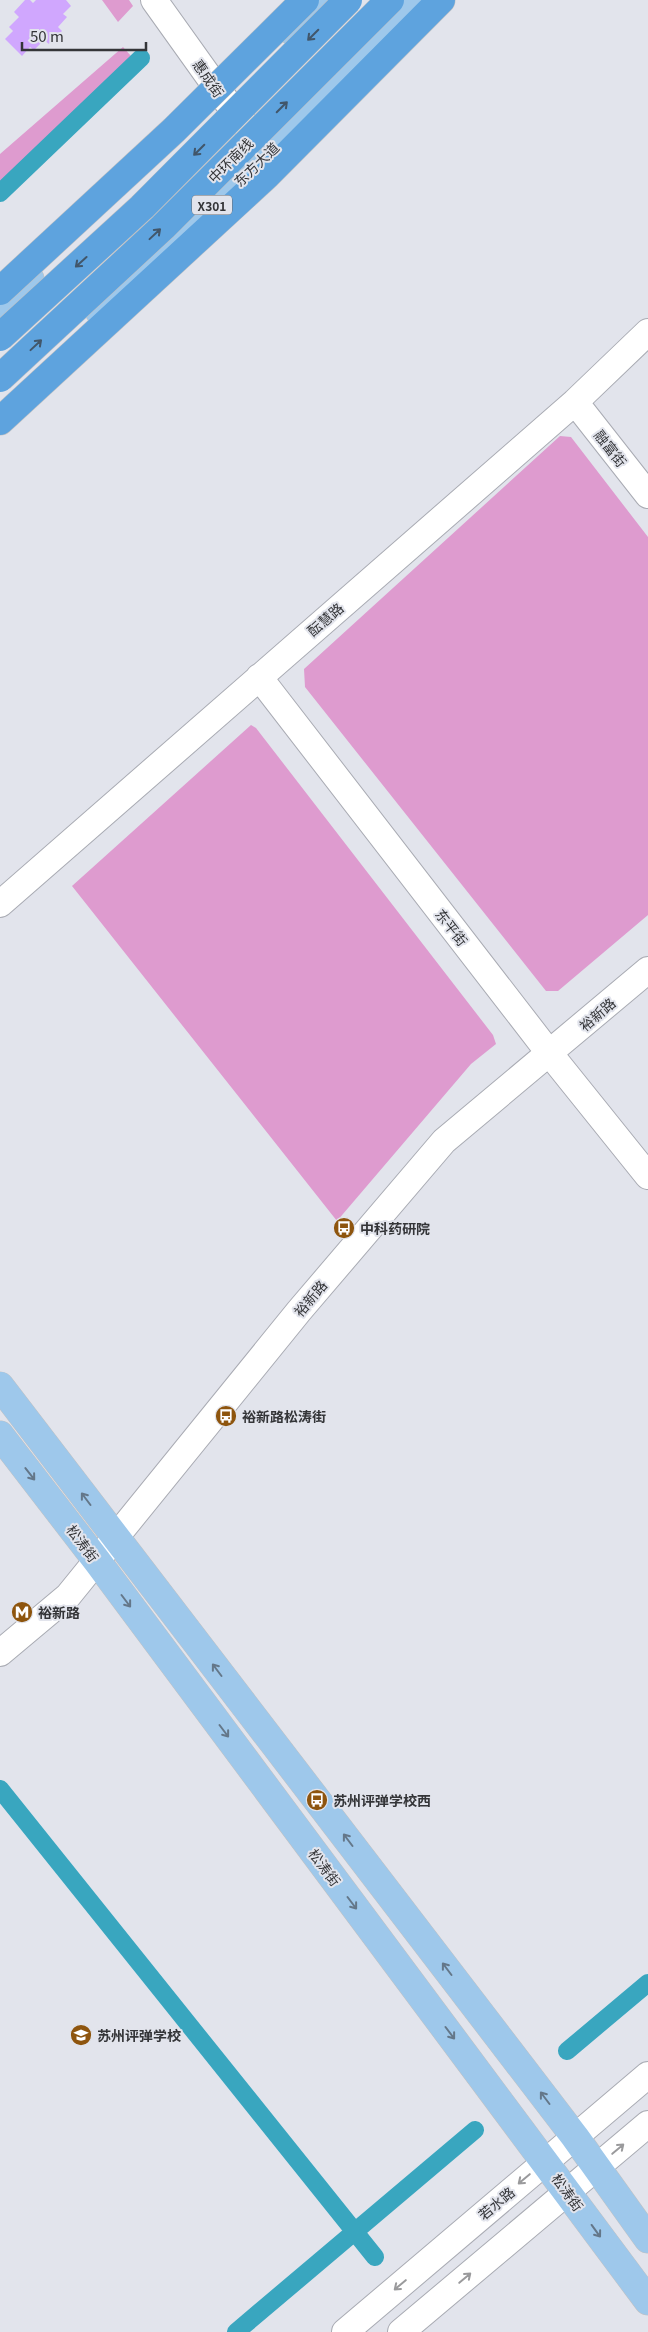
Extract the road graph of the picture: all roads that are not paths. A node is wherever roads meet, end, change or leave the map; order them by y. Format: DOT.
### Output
graph roads {
  1 [pos="154,0"];
  2 [pos="305,0"];
  3 [pos="322,0"];
  4 [pos="348,0"];
  5 [pos="390,0"];
  6 [pos="420,0"];
  7 [pos="441,0"];
  8 [pos="224,98"];
  9 [pos="268,153"];
  10 [pos="0,291"];
  11 [pos="0,307"];
  12 [pos="648,332"];
  13 [pos="0,337"];
  14 [pos="0,378"];
  15 [pos="575,402"];
  16 [pos="0,405"];
  17 [pos="0,421"];
  18 [pos="648,495"];
  19 [pos="259,678"];
  20 [pos="0,904"];
  21 [pos="648,970"];
  22 [pos="550,1054"];
  23 [pos="648,1176"];
  24 [pos="0,1386"];
  25 [pos="0,1435"];
  26 [pos="116,1537"];
  27 [pos="97,1562"];
  28 [pos="0,1653"];
  29 [pos="648,2075"];
  30 [pos="648,2124"];
  31 [pos="575,2137"];
  32 [pos="546,2162"];
  33 [pos="596,2168"];
  34 [pos="568,2192"];
  35 [pos="648,2239"];
  36 [pos="648,2301"];
  37 [pos="345,2332"];
  38 [pos="401,2332"];
  1 -- 8 [label="street, 惠成街"];
  2 -- 10 [label="highway, bridge"];
  3 -- 8 [label="main road"];
  4 -- 13 [label="highway, one-way, bridge"];
  14 -- 5 [label="highway, 中环南线, one-way, bridge"];
  6 -- 9 [label="main road, 东方大道 / X301"];
  7 -- 17 [label="highway"];
  8 -- 9 [label="street, 惠成街"];
  8 -- 11 [label="main road"];
  9 -- 16 [label="main road, 东方大道 / X301"];
  12 -- 15 [label="street, 酝慧路"];
  15 -- 18 [label="street, 融富街"];
  15 -- 19 [label="street, 酝慧路"];
  19 -- 20 [label="street, 酝慧路"];
  19 -- 22 [label="street, 东平街"];
  21 -- 22 [label="street, 裕新路"];
  22 -- 23 [label="street, 东平街"];
  22 -- 26 [label="street, 裕新路"];
  26 -- 24 [label="main road, one-way"];
  25 -- 27 [label="main road, 松涛街, one-way"];
  26 -- 27 [label="street, 裕新路"];
  31 -- 26 [label="main road, one-way"];
  27 -- 28 [label="street, 裕新路"];
  27 -- 32 [label="main road, 松涛街, one-way"];
  29 -- 31 [label="street, 若水路"];
  33 -- 30 [label="street, one-way"];
  31 -- 32 [label="street, 若水路"];
  31 -- 33 [label="main road"];
  32 -- 34 [label="main road, 松涛街"];
  32 -- 37 [label="street, 若水路, one-way"];
  33 -- 34 [label="street"];
  33 -- 35 [label="main road"];
  34 -- 36 [label="main road, 松涛街, one-way"];
  38 -- 34 [label="street, one-way"];
}
